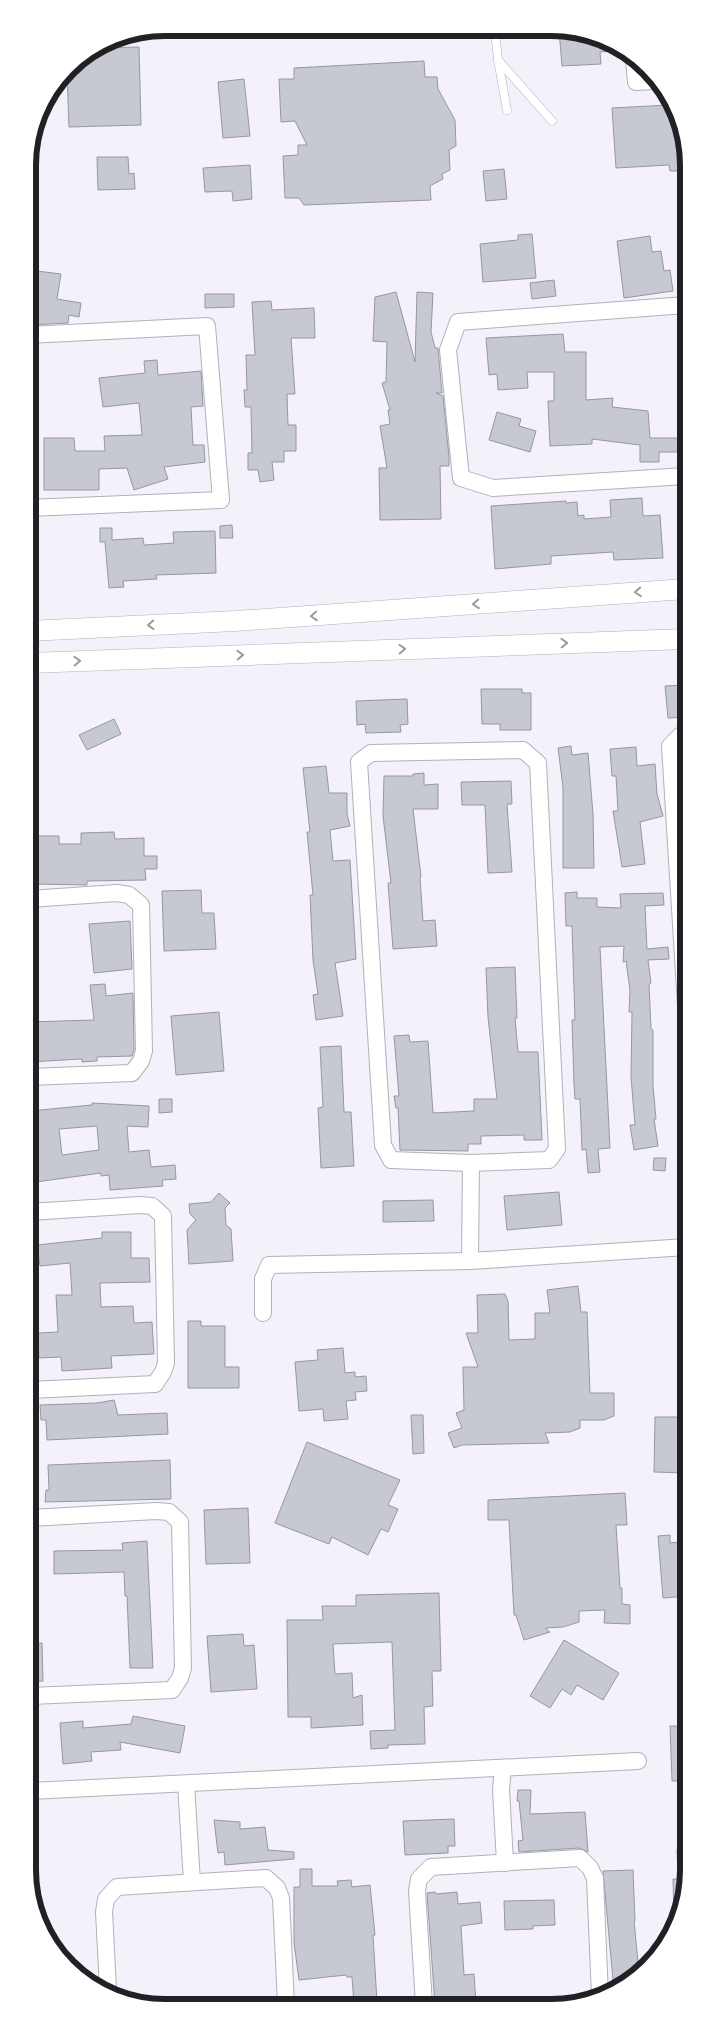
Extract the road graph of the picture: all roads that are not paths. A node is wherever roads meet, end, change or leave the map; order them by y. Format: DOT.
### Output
graph roads {
  1 [pos="496,36"];
  2 [pos="498,60"];
  3 [pos="635,68"];
  4 [pos="648,81"];
  5 [pos="507,110"];
  6 [pos="552,121"];
  7 [pos="680,305"];
  8 [pos="37,335"];
  9 [pos="680,476"];
  10 [pos="37,508"];
  11 [pos="680,589"];
  12 [pos="37,631"];
  13 [pos="680,639"];
  14 [pos="37,663"];
  15 [pos="680,736"];
  16 [pos="37,898"];
  17 [pos="680,901"];
  18 [pos="36,1077"];
  19 [pos="471,1163"];
  20 [pos="36,1212"];
  21 [pos="679,1247"];
  22 [pos="470,1261"];
  23 [pos="263,1313"];
  24 [pos="36,1390"];
  25 [pos="36,1518"];
  26 [pos="36,1696"];
  27 [pos="638,1761"];
  28 [pos="503,1768"];
  29 [pos="186,1784"];
  30 [pos="36,1791"];
  31 [pos="505,1863"];
  32 [pos="192,1882"];
  33 [pos="108,1985"];
  34 [pos="600,1989"];
  35 [pos="286,1999"];
  36 [pos="424,1999"];
  1 -- 2 [label="lane"];
  2 -- 5 [label="lane"];
  2 -- 6 [label="lane"];
  3 -- 4 [label="street"];
  7 -- 9 [label="street"];
  8 -- 10 [label="street"];
  11 -- 12 [label="street, one-way"];
  14 -- 13 [label="street, one-way"];
  15 -- 17 [label="street"];
  16 -- 18 [label="street"];
  19 -- 19 [label="street"];
  19 -- 22 [label="street"];
  20 -- 24 [label="street"];
  21 -- 22 [label="street"];
  22 -- 23 [label="street"];
  25 -- 26 [label="street"];
  27 -- 28 [label="street"];
  28 -- 29 [label="street"];
  28 -- 31 [label="street"];
  29 -- 30 [label="street"];
  29 -- 32 [label="street"];
  31 -- 34 [label="street"];
  31 -- 36 [label="street"];
  32 -- 33 [label="street"];
  32 -- 35 [label="street"];
}
